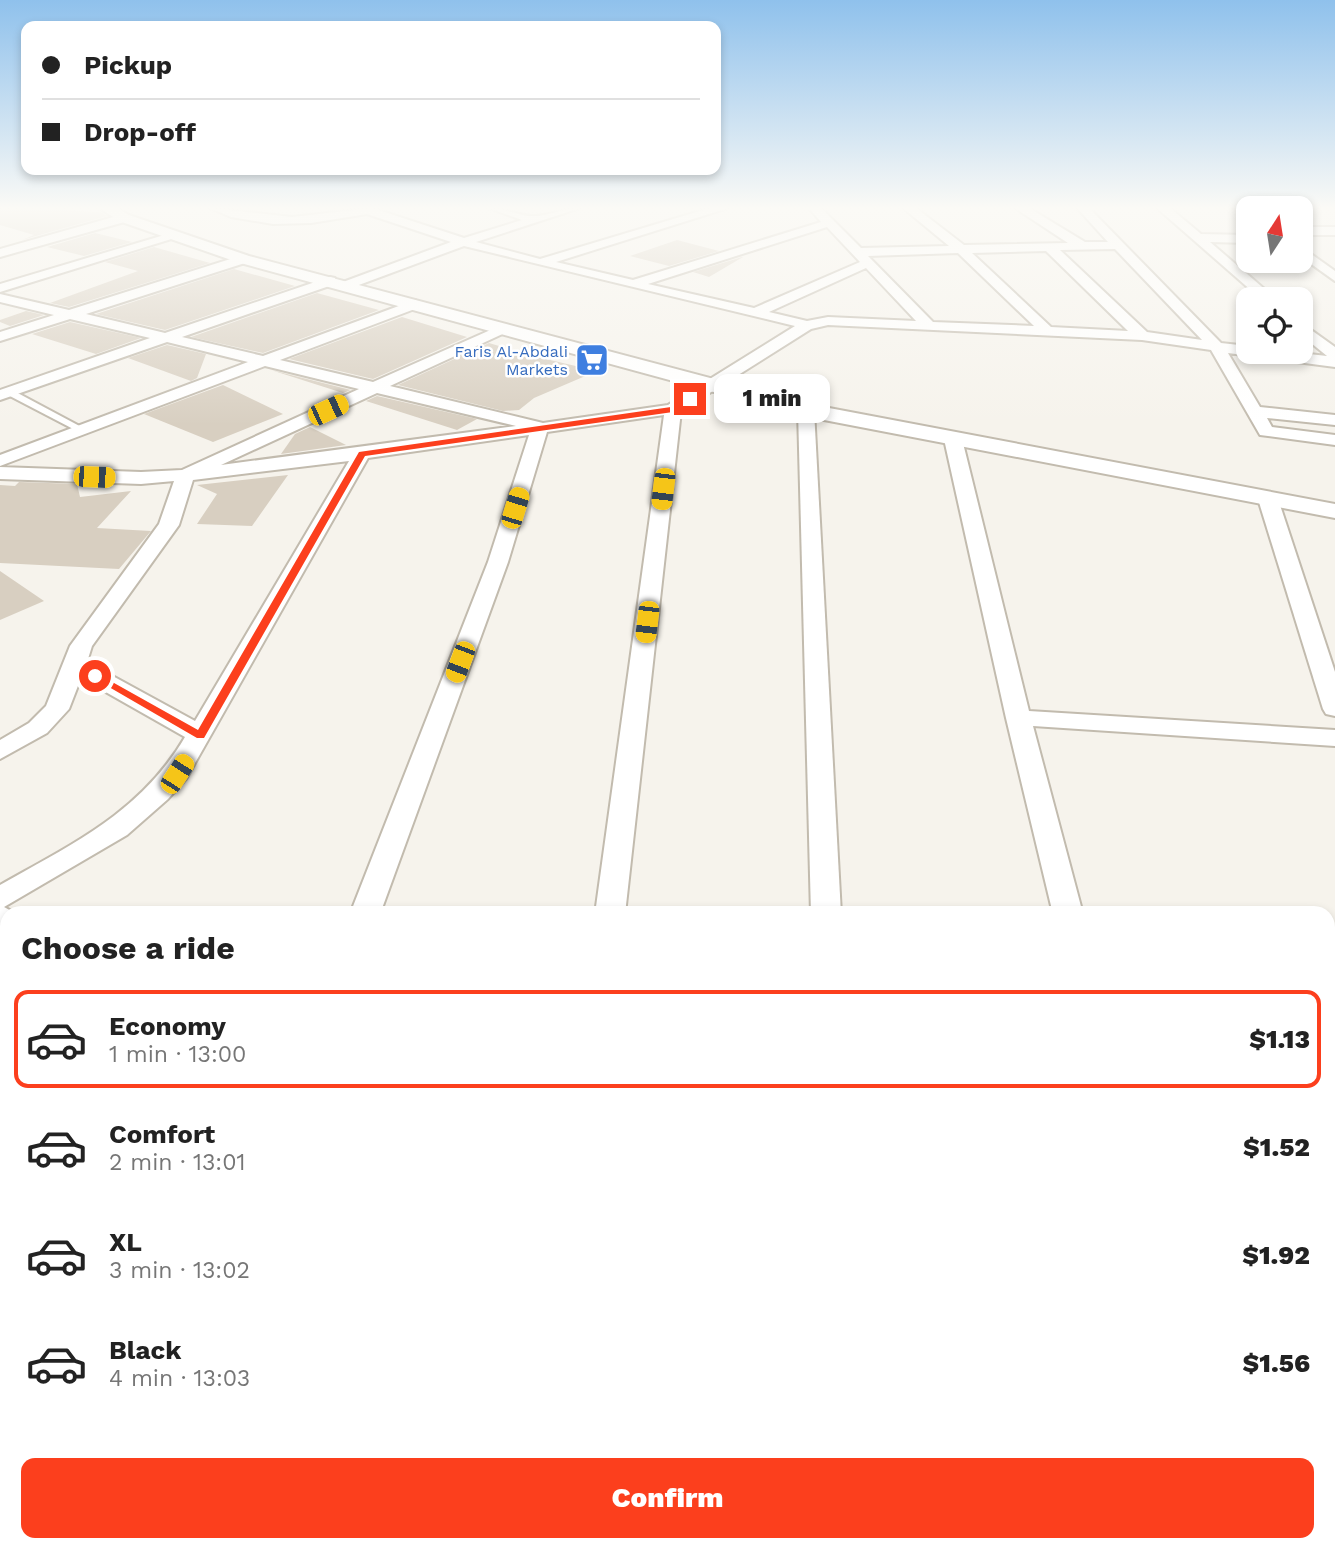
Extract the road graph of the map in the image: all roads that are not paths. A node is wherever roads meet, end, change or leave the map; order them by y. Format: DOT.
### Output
graph roads {
  1 [pos="26,280"];
  2 [pos="177,280"];
  3 [pos="360,280"];
  4 [pos="616,280"];
  5 [pos="644,280"];
  6 [pos="817,280"];
  7 [pos="884,280"];
  8 [pos="994,280"];
  9 [pos="1084,280"];
  10 [pos="1154,280"];
  11 [pos="330,281"];
  12 [pos="632,284"];
  13 [pos="348,285"];
  14 [pos="0,288"];
  15 [pos="0,298"];
  16 [pos="415,304"];
  17 [pos="755,313"];
  18 [pos="71,315"];
  19 [pos="807,325"];
  20 [pos="928,326"];
  21 [pos="504,328"];
  22 [pos="1046,330"];
  23 [pos="1142,335"];
  24 [pos="168,336"];
  25 [pos="0,337"];
  26 [pos="1313,337"];
  27 [pos="1217,346"];
  28 [pos="1236,349"];
  29 [pos="1335,355"];
  30 [pos="1313,359"];
  31 [pos="265,362"];
  32 [pos="1335,362"];
  33 [pos="712,385"];
  34 [pos="375,388"];
  35 [pos="4,393"];
  36 [pos="673,409"];
  37 [pos="806,410"];
  38 [pos="1253,411"];
  39 [pos="1335,420"];
  40 [pos="540,427"];
  41 [pos="82,430"];
  42 [pos="953,439"];
  43 [pos="1335,440"];
  44 [pos="362,454"];
  45 [pos="0,461"];
  46 [pos="0,473"];
  47 [pos="186,475"];
  48 [pos="1268,499"];
  49 [pos="1335,511"];
  50 [pos="74,664"];
  51 [pos="1335,709"];
  52 [pos="1018,718"];
  53 [pos="201,735"];
  54 [pos="1335,738"];
  55 [pos="0,751"];
  56 [pos="0,898"];
  57 [pos="368,906"];
  58 [pos="611,906"];
  59 [pos="826,906"];
  60 [pos="1066,906"];
  1 -- 14 [label="street"];
  2 -- 18 [label="street"];
  3 -- 13 [label="street"];
  4 -- 12 [label="street"];
  5 -- 12 [label="street"];
  6 -- 17 [label="street"];
  7 -- 20 [label="street"];
  8 -- 22 [label="street"];
  9 -- 23 [label="street"];
  10 -- 27 [label="street"];
  11 -- 13 [label="street"];
  11 -- 24 [label="street"];
  12 -- 17 [label="street"];
  13 -- 16 [label="street"];
  15 -- 18 [label="street"];
  16 -- 21 [label="street"];
  16 -- 31 [label="street"];
  17 -- 19 [label="street"];
  18 -- 24 [label="street"];
  18 -- 25 [label="street"];
  19 -- 20 [label="street"];
  19 -- 33 [label="street"];
  20 -- 22 [label="street"];
  21 -- 33 [label="street"];
  21 -- 34 [label="street"];
  22 -- 23 [label="street"];
  23 -- 27 [label="street"];
  24 -- 31 [label="street"];
  24 -- 35 [label="street"];
  26 -- 29 [label="street"];
  27 -- 28 [label="street"];
  27 -- 38 [label="street"];
  30 -- 32 [label="street"];
  31 -- 34 [label="street"];
  31 -- 41 [label="street"];
  33 -- 36 [label="street"];
  33 -- 37 [label="street"];
  34 -- 40 [label="street"];
  34 -- 47 [label="street"];
  35 -- 41 [label="lane"];
  36 -- 40 [label="street"];
  36 -- 58 [label="street"];
  37 -- 42 [label="street"];
  37 -- 59 [label="street"];
  38 -- 39 [label="street"];
  38 -- 43 [label="street"];
  40 -- 44 [label="street"];
  40 -- 57 [label="street"];
  41 -- 45 [label="street"];
  42 -- 48 [label="street"];
  42 -- 52 [label="street"];
  44 -- 47 [label="street"];
  44 -- 53 [label="street"];
  46 -- 47 [label="street"];
  47 -- 50 [label="street"];
  48 -- 49 [label="street"];
  48 -- 51 [label="street"];
  50 -- 53 [label="street"];
  50 -- 55 [label="street"];
  52 -- 54 [label="street"];
  52 -- 60 [label="street"];
  53 -- 56 [label="street"];
}
